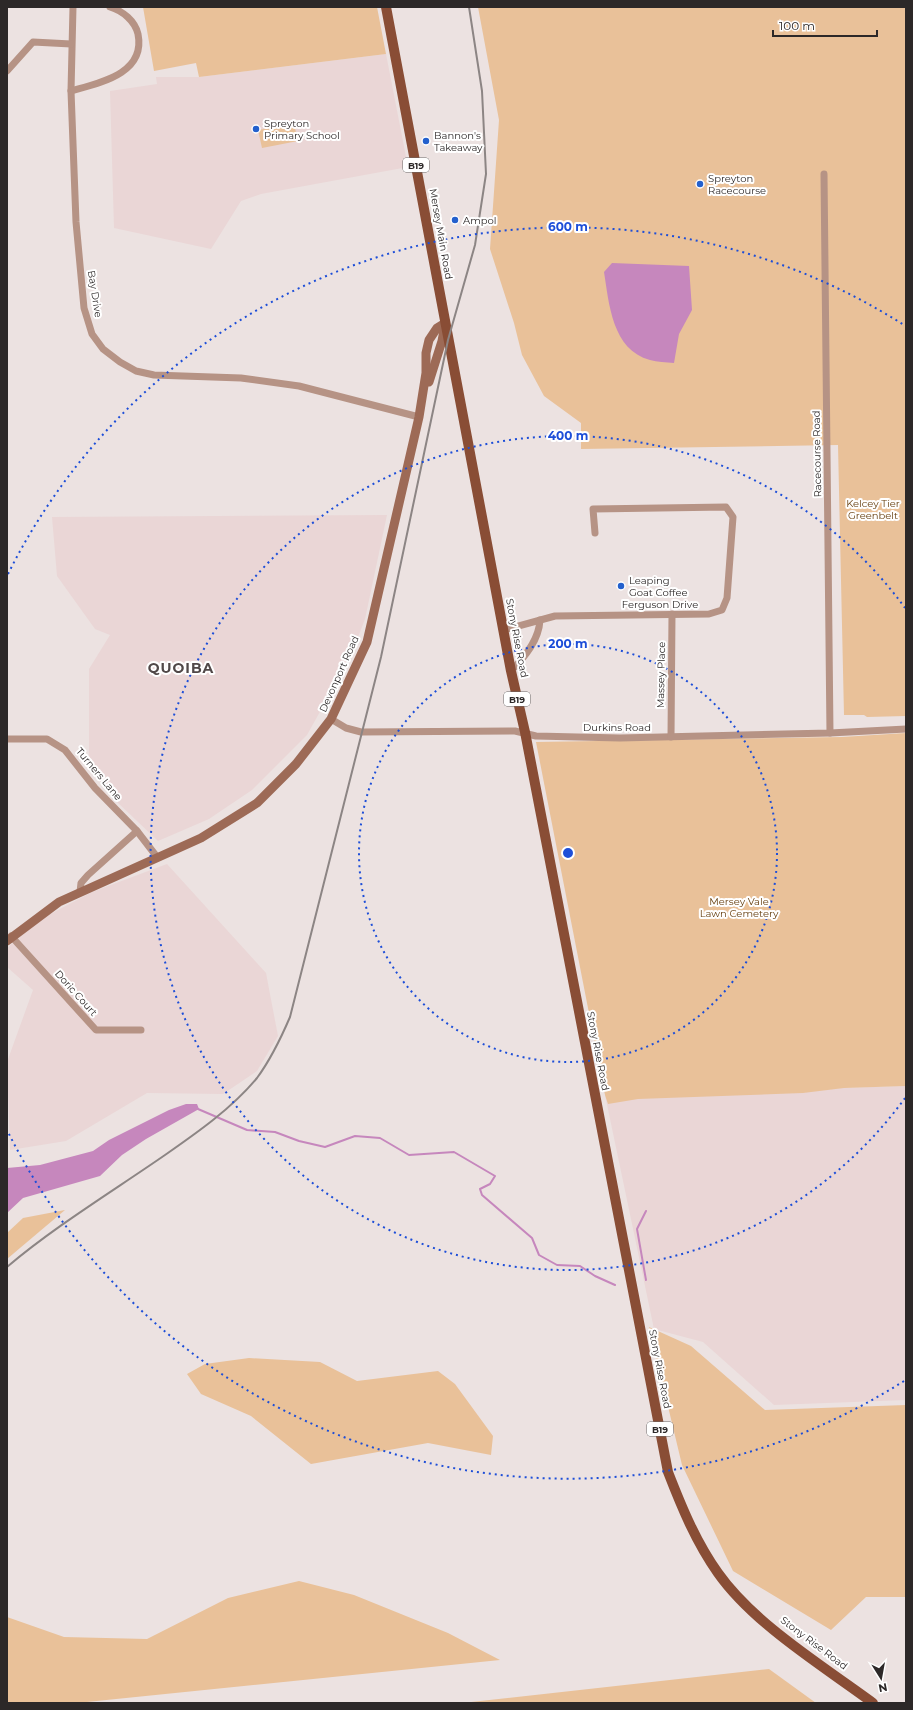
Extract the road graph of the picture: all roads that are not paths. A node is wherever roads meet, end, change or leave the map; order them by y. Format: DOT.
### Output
graph roads {
  1 [pos="73,7"];
  2 [pos="110,7"];
  3 [pos="386,7"];
  4 [pos="71,44"];
  5 [pos="7,70"];
  6 [pos="71,91"];
  7 [pos="824,174"];
  8 [pos="445,323"];
  9 [pos="422,406"];
  10 [pos="419,417"];
  11 [pos="595,533"];
  12 [pos="672,614"];
  13 [pos="540,620"];
  14 [pos="504,630"];
  15 [pos="511,671"];
  16 [pos="331,719"];
  17 [pos="906,729"];
  18 [pos="525,732"];
  19 [pos="830,733"];
  20 [pos="670,737"];
  21 [pos="7,739"];
  22 [pos="136,831"];
  23 [pos="157,857"];
  24 [pos="80,892"];
  25 [pos="9,939"];
  26 [pos="141,1030"];
  27 [pos="873,1703"];
  1 -- 4 [label="street, Bay Drive"];
  2 -- 6 [label="street"];
  3 -- 8 [label="main road, Mersey Main Road / B19"];
  4 -- 5 [label="street"];
  4 -- 6 [label="street, Bay Drive"];
  6 -- 10 [label="street, Bay Drive"];
  7 -- 19 [label="street, Racecourse Road"];
  8 -- 9 [label="main road, Devonport Road"];
  8 -- 9 [label="main road, Devonport Road"];
  8 -- 14 [label="main road, Stony Rise Road / B19"];
  9 -- 10 [label="main road, Devonport Road"];
  10 -- 16 [label="main road, Devonport Road"];
  11 -- 12 [label="street, Ferguson Drive"];
  12 -- 13 [label="street, Ferguson Drive"];
  12 -- 20 [label="street, Massey Place"];
  13 -- 14 [label="street, Ferguson Drive"];
  13 -- 15 [label="street"];
  14 -- 15 [label="main road, Stony Rise Road / B19"];
  15 -- 18 [label="main road, Stony Rise Road / B19"];
  16 -- 18 [label="street, Durkins Road"];
  16 -- 23 [label="main road, Devonport Road"];
  17 -- 19 [label="street, Durkins Road"];
  18 -- 20 [label="street, Durkins Road"];
  18 -- 27 [label="main road, Stony Rise Road / B19"];
  19 -- 20 [label="street, Durkins Road"];
  21 -- 22 [label="street, Turners Lane"];
  22 -- 23 [label="street, Turners Lane"];
  22 -- 24 [label="street"];
  23 -- 24 [label="main road, Devonport Road"];
  24 -- 25 [label="main road, Devonport Road"];
  25 -- 26 [label="street, Doric Court"];
}
